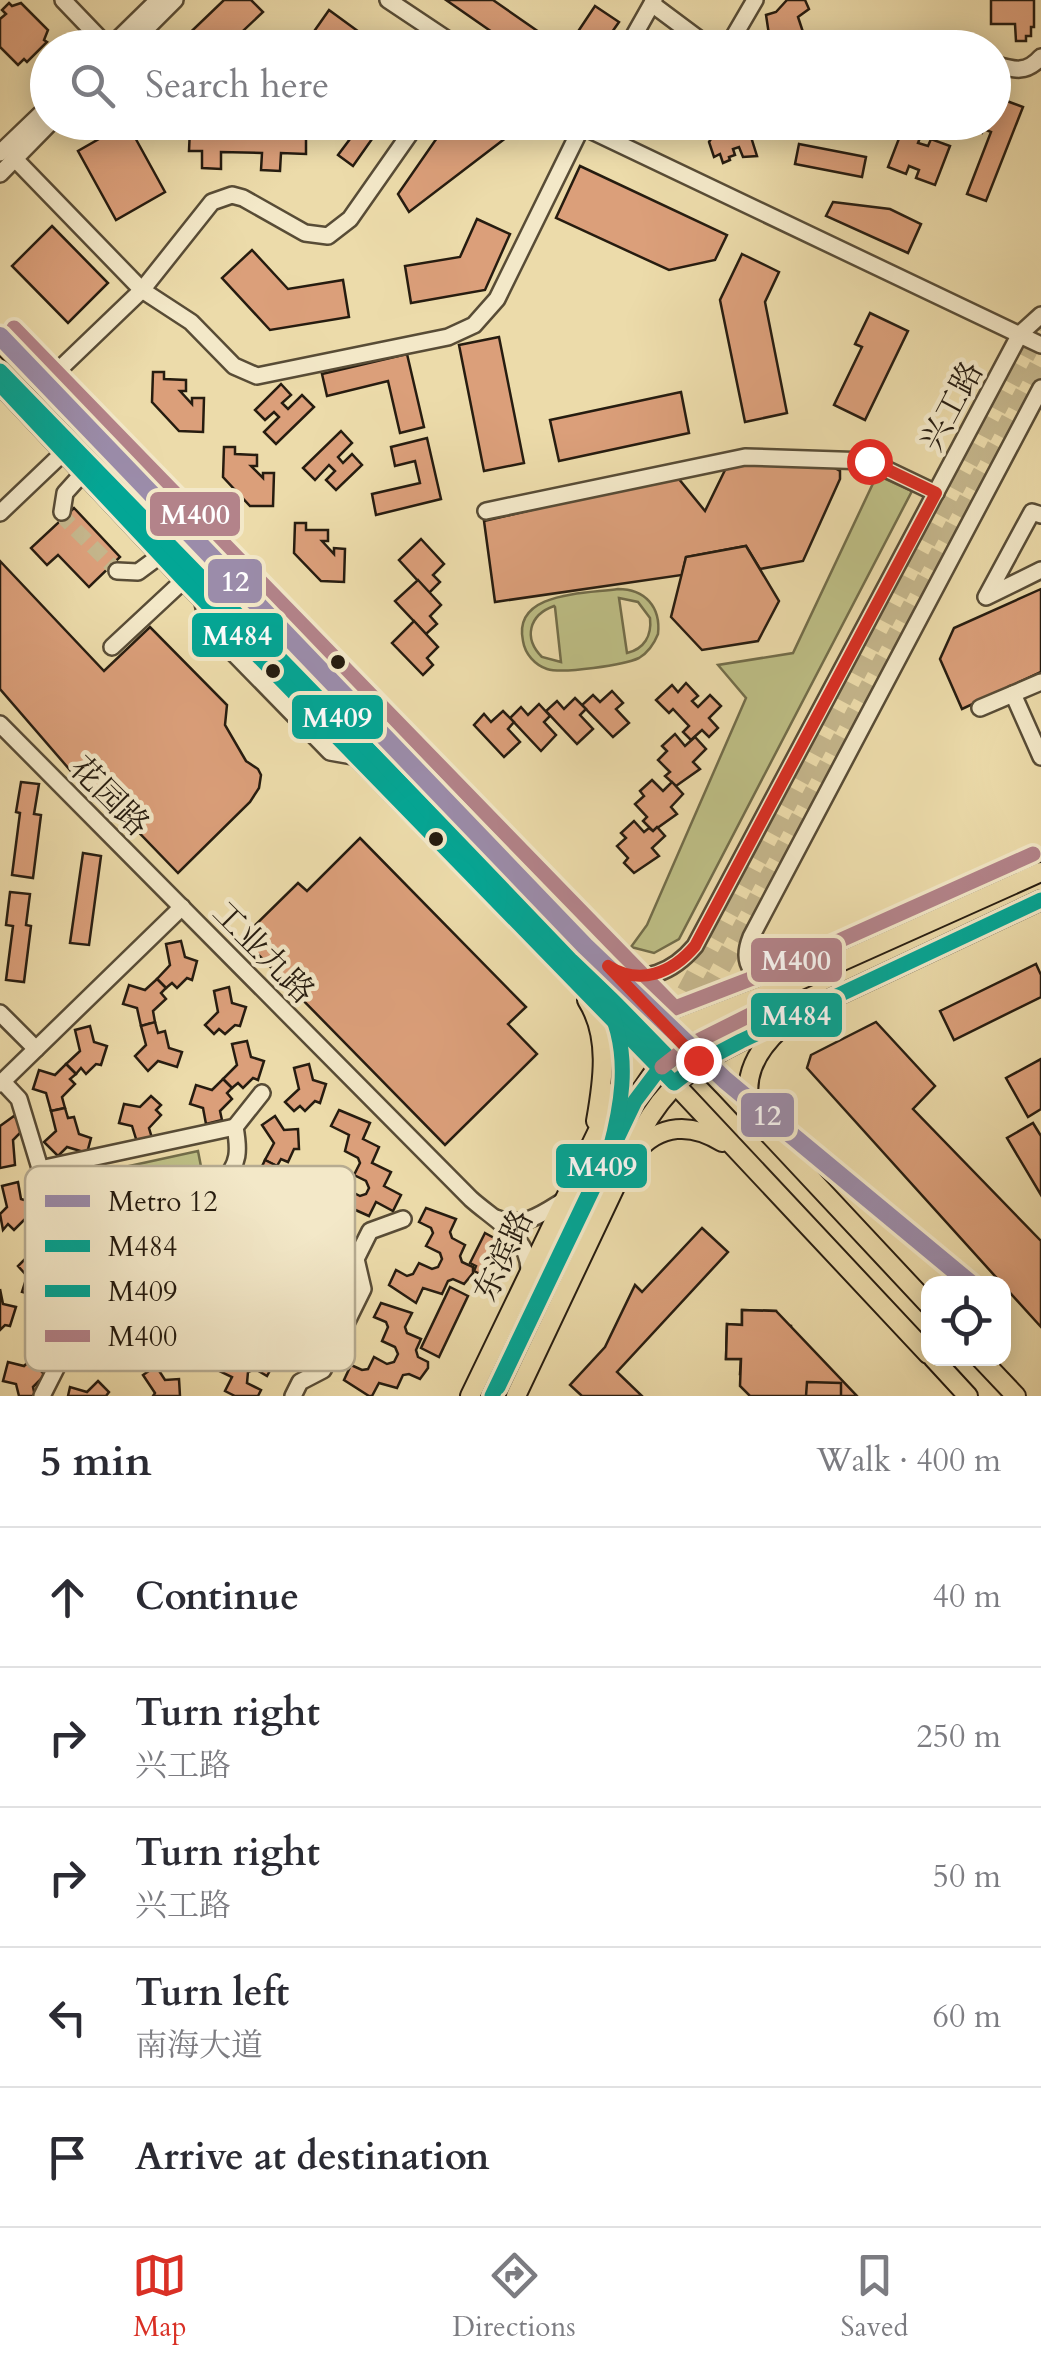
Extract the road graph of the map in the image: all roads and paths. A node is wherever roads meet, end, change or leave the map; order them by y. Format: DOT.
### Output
graph roads {
  1 [pos="63,0"];
  2 [pos="158,0"];
  3 [pos="175,0"];
  4 [pos="388,0"];
  5 [pos="754,0"];
  6 [pos="653,2"];
  7 [pos="92,30"];
  8 [pos="127,30"];
  9 [pos="145,30"];
  10 [pos="433,30"];
  11 [pos="637,30"];
  12 [pos="689,30"];
  13 [pos="737,30"];
  14 [pos="1041,57"];
  15 [pos="1011,68"];
  16 [pos="30,129"];
  17 [pos="30,139"];
  18 [pos="405,140"];
  19 [pos="572,140"];
  20 [pos="613,140"];
  21 [pos="8,156"];
  22 [pos="0,174"];
  23 [pos="142,290"];
  24 [pos="1041,315"];
  25 [pos="1020,334"];
  26 [pos="0,342"];
  27 [pos="1041,345"];
  28 [pos="0,384"];
  29 [pos="42,386"];
  30 [pos="1041,388"];
  31 [pos="64,452"];
  32 [pos="83,473"];
  33 [pos="936,493"];
  34 [pos="486,511"];
  35 [pos="62,512"];
  36 [pos="0,513"];
  37 [pos="1041,515"];
  38 [pos="161,556"];
  39 [pos="1041,570"];
  40 [pos="117,571"];
  41 [pos="184,580"];
  42 [pos="112,647"];
  43 [pos="1041,682"];
  44 [pos="1013,694"];
  45 [pos="980,708"];
  46 [pos="0,724"];
  47 [pos="1041,757"];
  48 [pos="1041,872"];
  49 [pos="1041,900"];
  50 [pos="182,907"];
  51 [pos="608,966"];
  52 [pos="573,979"];
  53 [pos="782,988"];
  54 [pos="804,1012"];
  55 [pos="0,1013"];
  56 [pos="670,1031"];
  57 [pos="36,1049"];
  58 [pos="644,1052"];
  59 [pos="701,1062"];
  60 [pos="1,1083"];
  61 [pos="674,1083"];
  62 [pos="262,1093"];
  63 [pos="758,1124"];
  64 [pos="235,1127"];
  65 [pos="592,1140"];
  66 [pos="743,1158"];
  67 [pos="39,1166"];
  68 [pos="50,1166"];
  69 [pos="234,1166"];
  70 [pos="621,1173"];
  71 [pos="562,1202"];
  72 [pos="488,1214"];
  73 [pos="403,1218"];
  74 [pos="529,1270"];
  75 [pos="921,1297"];
  76 [pos="355,1305"];
  77 [pos="921,1345"];
  78 [pos="940,1366"];
  79 [pos="988,1366"];
  80 [pos="55,1371"];
  81 [pos="321,1371"];
  82 [pos="42,1396"];
  83 [pos="293,1396"];
  84 [pos="470,1396"];
  85 [pos="516,1396"];
  86 [pos="968,1396"];
  87 [pos="1016,1396"];
  1 -- 7 [label="street"];
  2 -- 8 [label="street"];
  3 -- 9 [label="street"];
  4 -- 10 [label="street"];
  5 -- 13 [label="street"];
  6 -- 11 [label="street"];
  6 -- 12 [label="street"];
  14 -- 15 [label="street"];
  16 -- 21 [label="street"];
  17 -- 21 [label="street"];
  18 -- 23 [label="street"];
  19 -- 23 [label="street"];
  20 -- 25 [label="street, 兴工路"];
  21 -- 22 [label="street"];
  21 -- 23 [label="street"];
  23 -- 29 [label="street"];
  24 -- 25 [label="street, 兴工路"];
  25 -- 27 [label="street, 兴工路"];
  25 -- 33 [label="street, 兴工路"];
  26 -- 29 [label="main road"];
  28 -- 31 [label="main road"];
  29 -- 51 [label="main road"];
  30 -- 53 [label="street"];
  31 -- 32 [label="main road"];
  31 -- 36 [label="street"];
  32 -- 35 [label="street"];
  32 -- 38 [label="main road"];
  33 -- 34 [label="street"];
  33 -- 51 [label="street, 兴工路"];
  37 -- 39 [label="street"];
  38 -- 40 [label="street"];
  38 -- 41 [label="main road"];
  41 -- 42 [label="street"];
  41 -- 52 [label="main road"];
  43 -- 44 [label="street"];
  44 -- 45 [label="street"];
  44 -- 47 [label="street"];
  46 -- 50 [label="street, 花园路"];
  48 -- 53 [label="main road, 东滨路"];
  49 -- 54 [label="main road"];
  50 -- 57 [label="street, 工业九路"];
  50 -- 72 [label="street, 工业九路"];
  51 -- 56 [label="main road"];
  52 -- 58 [label="main road"];
  52 -- 65 [label="main road"];
  53 -- 56 [label="main road, 东滨路"];
  54 -- 59 [label="main road"];
  54 -- 63 [label="main road"];
  55 -- 57 [label="street"];
  56 -- 58 [label="main road, 东滨路"];
  56 -- 59 [label="main road"];
  57 -- 60 [label="street, 工业九路"];
  58 -- 61 [label="main road"];
  58 -- 65 [label="main road, 东滨路"];
  59 -- 61 [label="main road"];
  59 -- 63 [label="main road"];
  60 -- 67 [label="street"];
  61 -- 66 [label="main road"];
  61 -- 70 [label="main road"];
  62 -- 64 [label="street"];
  63 -- 75 [label="main road"];
  64 -- 68 [label="street"];
  64 -- 69 [label="street"];
  65 -- 71 [label="main road, 东滨路"];
  66 -- 70 [label="main road"];
  66 -- 77 [label="main road"];
  70 -- 85 [label="main road"];
  71 -- 72 [label="street"];
  71 -- 74 [label="main road, 东滨路"];
  72 -- 74 [label="street, 工业九路"];
  73 -- 76 [label="street"];
  74 -- 84 [label="main road, 东滨路"];
  78 -- 86 [label="main road"];
  79 -- 87 [label="main road"];
  80 -- 82 [label="street"];
  81 -- 83 [label="street"];
}
